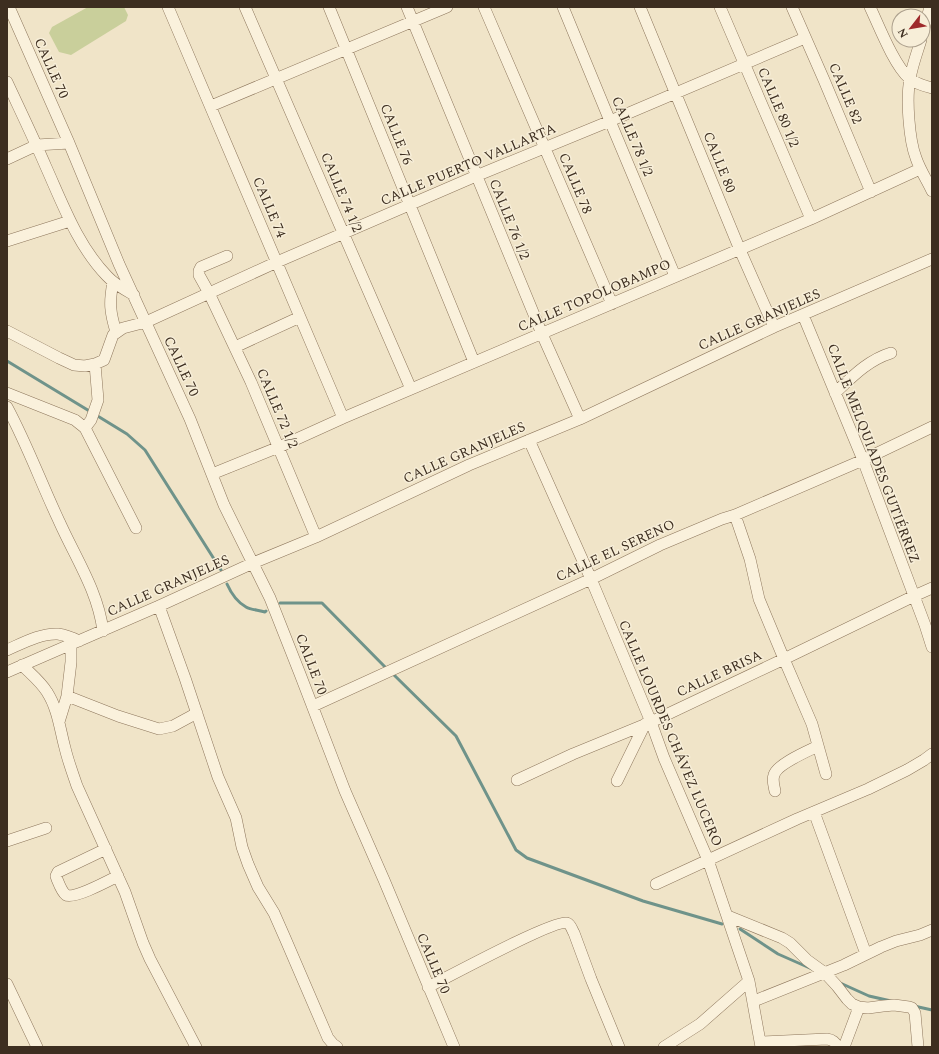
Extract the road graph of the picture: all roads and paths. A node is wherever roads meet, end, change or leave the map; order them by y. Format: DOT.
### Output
graph roads {
  1 [pos="9,7"];
  2 [pos="168,7"];
  3 [pos="245,7"];
  4 [pos="329,7"];
  5 [pos="407,7"];
  6 [pos="447,7"];
  7 [pos="484,7"];
  8 [pos="563,7"];
  9 [pos="640,7"];
  10 [pos="720,7"];
  11 [pos="792,7"];
  12 [pos="870,7"];
  13 [pos="413,22"];
  14 [pos="805,38"];
  15 [pos="919,48"];
  16 [pos="346,50"];
  17 [pos="744,64"];
  18 [pos="277,79"];
  19 [pos="910,79"];
  20 [pos="7,83"];
  21 [pos="932,88"];
  22 [pos="675,93"];
  23 [pos="211,106"];
  24 [pos="610,121"];
  25 [pos="69,143"];
  26 [pos="37,145"];
  27 [pos="545,148"];
  28 [pos="7,159"];
  29 [pos="920,169"];
  30 [pos="476,176"];
  31 [pos="932,190"];
  32 [pos="871,192"];
  33 [pos="410,204"];
  34 [pos="811,219"];
  35 [pos="70,221"];
  36 [pos="343,233"];
  37 [pos="7,241"];
  38 [pos="740,250"];
  39 [pos="227,256"];
  40 [pos="932,259"];
  41 [pos="276,262"];
  42 [pos="675,276"];
  43 [pos="113,282"];
  44 [pos="209,292"];
  45 [pos="134,295"];
  46 [pos="612,304"];
  47 [pos="803,315"];
  48 [pos="300,318"];
  49 [pos="146,322"];
  50 [pos="774,328"];
  51 [pos="7,331"];
  52 [pos="116,332"];
  53 [pos="542,334"];
  54 [pos="235,347"];
  55 [pos="891,353"];
  56 [pos="474,362"];
  57 [pos="95,364"];
  58 [pos="411,389"];
  59 [pos="7,393"];
  60 [pos="835,393"];
  61 [pos="7,407"];
  62 [pos="343,418"];
  63 [pos="580,419"];
  64 [pos="88,424"];
  65 [pos="932,427"];
  66 [pos="529,440"];
  67 [pos="279,448"];
  68 [pos="862,460"];
  69 [pos="212,474"];
  70 [pos="735,515"];
  71 [pos="136,528"];
  72 [pos="316,537"];
  73 [pos="253,563"];
  74 [pos="590,579"];
  75 [pos="932,588"];
  76 [pos="914,596"];
  77 [pos="159,606"];
  78 [pos="103,631"];
  79 [pos="75,643"];
  80 [pos="932,647"];
  81 [pos="7,650"];
  82 [pos="784,659"];
  83 [pos="22,665"];
  84 [pos="7,672"];
  85 [pos="67,696"];
  86 [pos="312,706"];
  87 [pos="198,714"];
  88 [pos="59,722"];
  89 [pos="648,723"];
  90 [pos="818,746"];
  91 [pos="932,754"];
  92 [pos="826,774"];
  93 [pos="517,780"];
  94 [pos="617,781"];
  95 [pos="775,791"];
  96 [pos="814,812"];
  97 [pos="46,828"];
  98 [pos="7,841"];
  99 [pos="106,848"];
  100 [pos="708,860"];
  101 [pos="118,876"];
  102 [pos="656,884"];
  103 [pos="728,916"];
  104 [pos="932,930"];
  105 [pos="866,954"];
  106 [pos="825,973"];
  107 [pos="750,981"];
  108 [pos="7,984"];
  109 [pos="428,987"];
  110 [pos="754,1001"];
  111 [pos="858,1007"];
  112 [pos="681,1042"];
  113 [pos="761,1045"];
  114 [pos="37,1047"];
  115 [pos="196,1047"];
  116 [pos="338,1047"];
  117 [pos="454,1047"];
  118 [pos="619,1047"];
  119 [pos="664,1047"];
  120 [pos="838,1047"];
  121 [pos="844,1047"];
  122 [pos="918,1047"];
  1 -- 25 [label="street, CALLE 70"];
  2 -- 23 [label="street, CALLE 74"];
  3 -- 18 [label="street, CALLE 74 1/2"];
  4 -- 16 [label="street, CALLE 76"];
  5 -- 13 [label="street, CALLE 76 1/2"];
  6 -- 13 [label="street"];
  7 -- 27 [label="street, CALLE 78"];
  8 -- 24 [label="street, CALLE 78 1/2"];
  9 -- 22 [label="street, CALLE 80"];
  10 -- 17 [label="street, CALLE 80 1/2"];
  11 -- 14 [label="street, CALLE 82"];
  12 -- 19 [label="street"];
  13 -- 16 [label="street"];
  13 -- 30 [label="street, CALLE 76 1/2"];
  14 -- 17 [label="street, CALLE PUERTO VALLARTA"];
  14 -- 32 [label="street, CALLE 82"];
  15 -- 19 [label="street"];
  16 -- 18 [label="street"];
  16 -- 33 [label="street, CALLE 76"];
  17 -- 22 [label="street, CALLE PUERTO VALLARTA"];
  17 -- 34 [label="street, CALLE 80 1/2"];
  18 -- 23 [label="street"];
  18 -- 36 [label="street, CALLE 74 1/2"];
  19 -- 21 [label="street"];
  19 -- 29 [label="street"];
  20 -- 26 [label="street"];
  22 -- 24 [label="street, CALLE PUERTO VALLARTA"];
  22 -- 38 [label="street, CALLE 80"];
  23 -- 41 [label="street, CALLE 74"];
  24 -- 27 [label="street, CALLE PUERTO VALLARTA"];
  24 -- 42 [label="street, CALLE 78 1/2"];
  25 -- 26 [label="street"];
  25 -- 45 [label="street, CALLE 70"];
  26 -- 28 [label="street"];
  26 -- 35 [label="street"];
  27 -- 30 [label="street, CALLE PUERTO VALLARTA"];
  27 -- 46 [label="street, CALLE 78"];
  29 -- 31 [label="street"];
  29 -- 32 [label="street, CALLE TOPOLOBAMPO"];
  30 -- 33 [label="street, CALLE PUERTO VALLARTA"];
  30 -- 53 [label="street, CALLE 76 1/2"];
  32 -- 34 [label="street, CALLE TOPOLOBAMPO"];
  33 -- 36 [label="street, CALLE PUERTO VALLARTA"];
  33 -- 56 [label="street, CALLE 76"];
  34 -- 38 [label="street, CALLE TOPOLOBAMPO"];
  35 -- 37 [label="street"];
  35 -- 43 [label="street"];
  36 -- 41 [label="street, CALLE PUERTO VALLARTA"];
  36 -- 58 [label="street, CALLE 74 1/2"];
  38 -- 42 [label="street, CALLE TOPOLOBAMPO"];
  38 -- 50 [label="street, CALLE 80"];
  39 -- 44 [label="street, CALLE 72 1/2"];
  40 -- 47 [label="street, CALLE GRANJELES"];
  41 -- 44 [label="street, CALLE PUERTO VALLARTA"];
  41 -- 48 [label="street, CALLE 74"];
  42 -- 46 [label="street, CALLE TOPOLOBAMPO"];
  43 -- 45 [label="street"];
  43 -- 52 [label="street"];
  44 -- 49 [label="street, CALLE PUERTO VALLARTA"];
  44 -- 54 [label="street, CALLE 72 1/2"];
  45 -- 49 [label="street, CALLE 70"];
  46 -- 53 [label="street, CALLE TOPOLOBAMPO"];
  47 -- 50 [label="street, CALLE GRANJELES"];
  47 -- 60 [label="street, CALLE MELQUIADES GUTIÉRREZ"];
  48 -- 54 [label="street"];
  48 -- 62 [label="street, CALLE 74"];
  49 -- 52 [label="street, CALLE PUERTO VALLARTA"];
  49 -- 69 [label="street, CALLE 70"];
  50 -- 63 [label="street, CALLE GRANJELES"];
  51 -- 57 [label="street"];
  52 -- 57 [label="street"];
  53 -- 56 [label="street, CALLE TOPOLOBAMPO"];
  53 -- 63 [label="street, CALLE 76 1/2"];
  54 -- 67 [label="street, CALLE 72 1/2"];
  55 -- 60 [label="street"];
  56 -- 58 [label="street, CALLE TOPOLOBAMPO"];
  57 -- 64 [label="street"];
  58 -- 62 [label="street, CALLE TOPOLOBAMPO"];
  59 -- 64 [label="street"];
  60 -- 68 [label="street, CALLE MELQUIADES GUTIÉRREZ"];
  61 -- 78 [label="street"];
  62 -- 67 [label="street, CALLE TOPOLOBAMPO"];
  63 -- 66 [label="street, CALLE GRANJELES"];
  64 -- 71 [label="street"];
  65 -- 68 [label="street, CALLE EL SERENO"];
  66 -- 72 [label="street, CALLE GRANJELES"];
  66 -- 74 [label="street, CALLE LOURDES CHÁVEZ LUCERO"];
  67 -- 69 [label="street, CALLE TOPOLOBAMPO"];
  67 -- 72 [label="street, CALLE 72 1/2"];
  68 -- 70 [label="street, CALLE EL SERENO"];
  68 -- 76 [label="street, CALLE MELQUIADES GUTIÉRREZ"];
  69 -- 73 [label="street, CALLE 70"];
  70 -- 74 [label="street, CALLE EL SERENO"];
  70 -- 82 [label="street"];
  72 -- 73 [label="street, CALLE GRANJELES"];
  73 -- 77 [label="street, CALLE GRANJELES"];
  73 -- 86 [label="street, CALLE 70"];
  74 -- 86 [label="street, CALLE EL SERENO"];
  74 -- 89 [label="street, CALLE LOURDES CHÁVEZ LUCERO"];
  75 -- 76 [label="street, CALLE BRISA"];
  76 -- 80 [label="street, CALLE MELQUIADES GUTIÉRREZ"];
  76 -- 82 [label="street, CALLE BRISA"];
  77 -- 78 [label="street, CALLE GRANJELES"];
  77 -- 87 [label="street"];
  78 -- 79 [label="street, CALLE GRANJELES"];
  79 -- 81 [label="street"];
  79 -- 83 [label="street, CALLE GRANJELES"];
  79 -- 85 [label="street"];
  82 -- 89 [label="street, CALLE BRISA"];
  82 -- 90 [label="street"];
  83 -- 84 [label="street, CALLE GRANJELES"];
  83 -- 88 [label="street"];
  85 -- 87 [label="street"];
  85 -- 88 [label="street"];
  86 -- 109 [label="street, CALLE 70"];
  87 -- 116 [label="street"];
  88 -- 99 [label="street"];
  89 -- 93 [label="street, CALLE BRISA"];
  89 -- 94 [label="street"];
  89 -- 100 [label="street, CALLE LOURDES CHÁVEZ LUCERO"];
  90 -- 92 [label="street"];
  90 -- 95 [label="street"];
  91 -- 96 [label="street"];
  96 -- 100 [label="street"];
  96 -- 105 [label="street"];
  97 -- 98 [label="street"];
  99 -- 101 [label="street"];
  99 -- 101 [label="street"];
  100 -- 102 [label="street"];
  100 -- 103 [label="street, CALLE LOURDES CHÁVEZ LUCERO"];
  101 -- 115 [label="street"];
  103 -- 106 [label="street"];
  103 -- 107 [label="street, CALLE LOURDES CHÁVEZ LUCERO"];
  104 -- 105 [label="street"];
  105 -- 106 [label="street"];
  106 -- 110 [label="street"];
  106 -- 111 [label="street"];
  107 -- 110 [label="street, CALLE LOURDES CHÁVEZ LUCERO"];
  107 -- 112 [label="street"];
  108 -- 114 [label="street"];
  109 -- 117 [label="street, CALLE 70"];
  109 -- 118 [label="street"];
  110 -- 113 [label="street, CALLE LOURDES CHÁVEZ LUCERO"];
  111 -- 121 [label="street"];
  111 -- 122 [label="street"];
  112 -- 119 [label="street"];
  113 -- 120 [label="street"];
}
